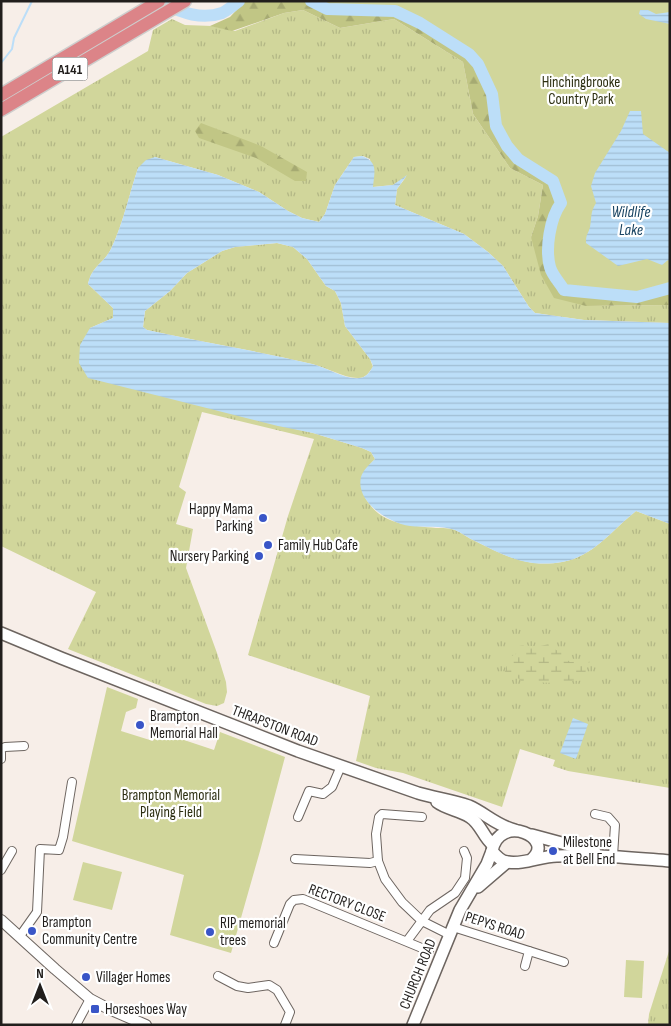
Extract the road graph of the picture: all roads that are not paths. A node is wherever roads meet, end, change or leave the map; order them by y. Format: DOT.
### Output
graph roads {
  1 [pos="159,1"];
  2 [pos="186,1"];
  3 [pos="28,94"];
  4 [pos="1,95"];
  5 [pos="1,110"];
  6 [pos="1,115"];
  7 [pos="1,633"];
  8 [pos="24,746"];
  9 [pos="1,749"];
  10 [pos="1,753"];
  11 [pos="1,760"];
  12 [pos="341,766"];
  13 [pos="72,782"];
  14 [pos="429,796"];
  15 [pos="595,814"];
  16 [pos="298,817"];
  17 [pos="422,817"];
  18 [pos="515,830"];
  19 [pos="532,835"];
  20 [pos="492,848"];
  21 [pos="12,851"];
  22 [pos="464,851"];
  23 [pos="612,856"];
  24 [pos="295,859"];
  25 [pos="531,860"];
  26 [pos="378,861"];
  27 [pos="670,861"];
  28 [pos="507,862"];
  29 [pos="1,870"];
  30 [pos="470,895"];
  31 [pos="1,920"];
  32 [pos="422,921"];
  33 [pos="451,931"];
  34 [pos="20,936"];
  35 [pos="407,941"];
  36 [pos="274,943"];
  37 [pos="429,951"];
  38 [pos="529,951"];
  39 [pos="564,962"];
  40 [pos="524,966"];
  41 [pos="218,976"];
  42 [pos="90,998"];
  43 [pos="76,1025"];
  44 [pos="146,1025"];
  45 [pos="285,1025"];
  46 [pos="413,1025"];
  1 -- 4 [label="highway, A141"];
  2 -- 3 [label="highway, A141"];
  3 -- 5 [label="highway, A141"];
  3 -- 6 [label="highway"];
  7 -- 12 [label="main road, THRAPSTON ROAD"];
  8 -- 9 [label="street"];
  10 -- 11 [label="street"];
  12 -- 14 [label="main road, THRAPSTON ROAD"];
  12 -- 16 [label="street"];
  13 -- 34 [label="street"];
  14 -- 18 [label="main road, THRAPSTON ROAD"];
  14 -- 20 [label="main road, THRAPSTON ROAD"];
  15 -- 23 [label="street"];
  17 -- 26 [label="street"];
  18 -- 19 [label="main road, THRAPSTON ROAD"];
  18 -- 20 [label="main road"];
  19 -- 23 [label="main road, THRAPSTON ROAD"];
  19 -- 25 [label="main road"];
  20 -- 28 [label="main road, THRAPSTON ROAD"];
  20 -- 30 [label="main road, CHURCH ROAD"];
  21 -- 29 [label="street"];
  22 -- 32 [label="street"];
  23 -- 25 [label="main road"];
  23 -- 27 [label="main road"];
  24 -- 26 [label="street"];
  25 -- 28 [label="main road"];
  26 -- 32 [label="street, PEPYS ROAD"];
  28 -- 30 [label="main road"];
  30 -- 33 [label="main road, CHURCH ROAD"];
  31 -- 34 [label="street"];
  32 -- 33 [label="street, PEPYS ROAD"];
  32 -- 35 [label="street"];
  33 -- 38 [label="street, PEPYS ROAD"];
  33 -- 46 [label="main road, CHURCH ROAD"];
  34 -- 42 [label="street"];
  35 -- 36 [label="street, RECTORY CLOSE"];
  35 -- 37 [label="street, RECTORY CLOSE"];
  38 -- 39 [label="street, PEPYS ROAD"];
  38 -- 40 [label="street, PEPYS ROAD"];
  41 -- 45 [label="street"];
  42 -- 43 [label="street"];
  42 -- 44 [label="street"];
}
